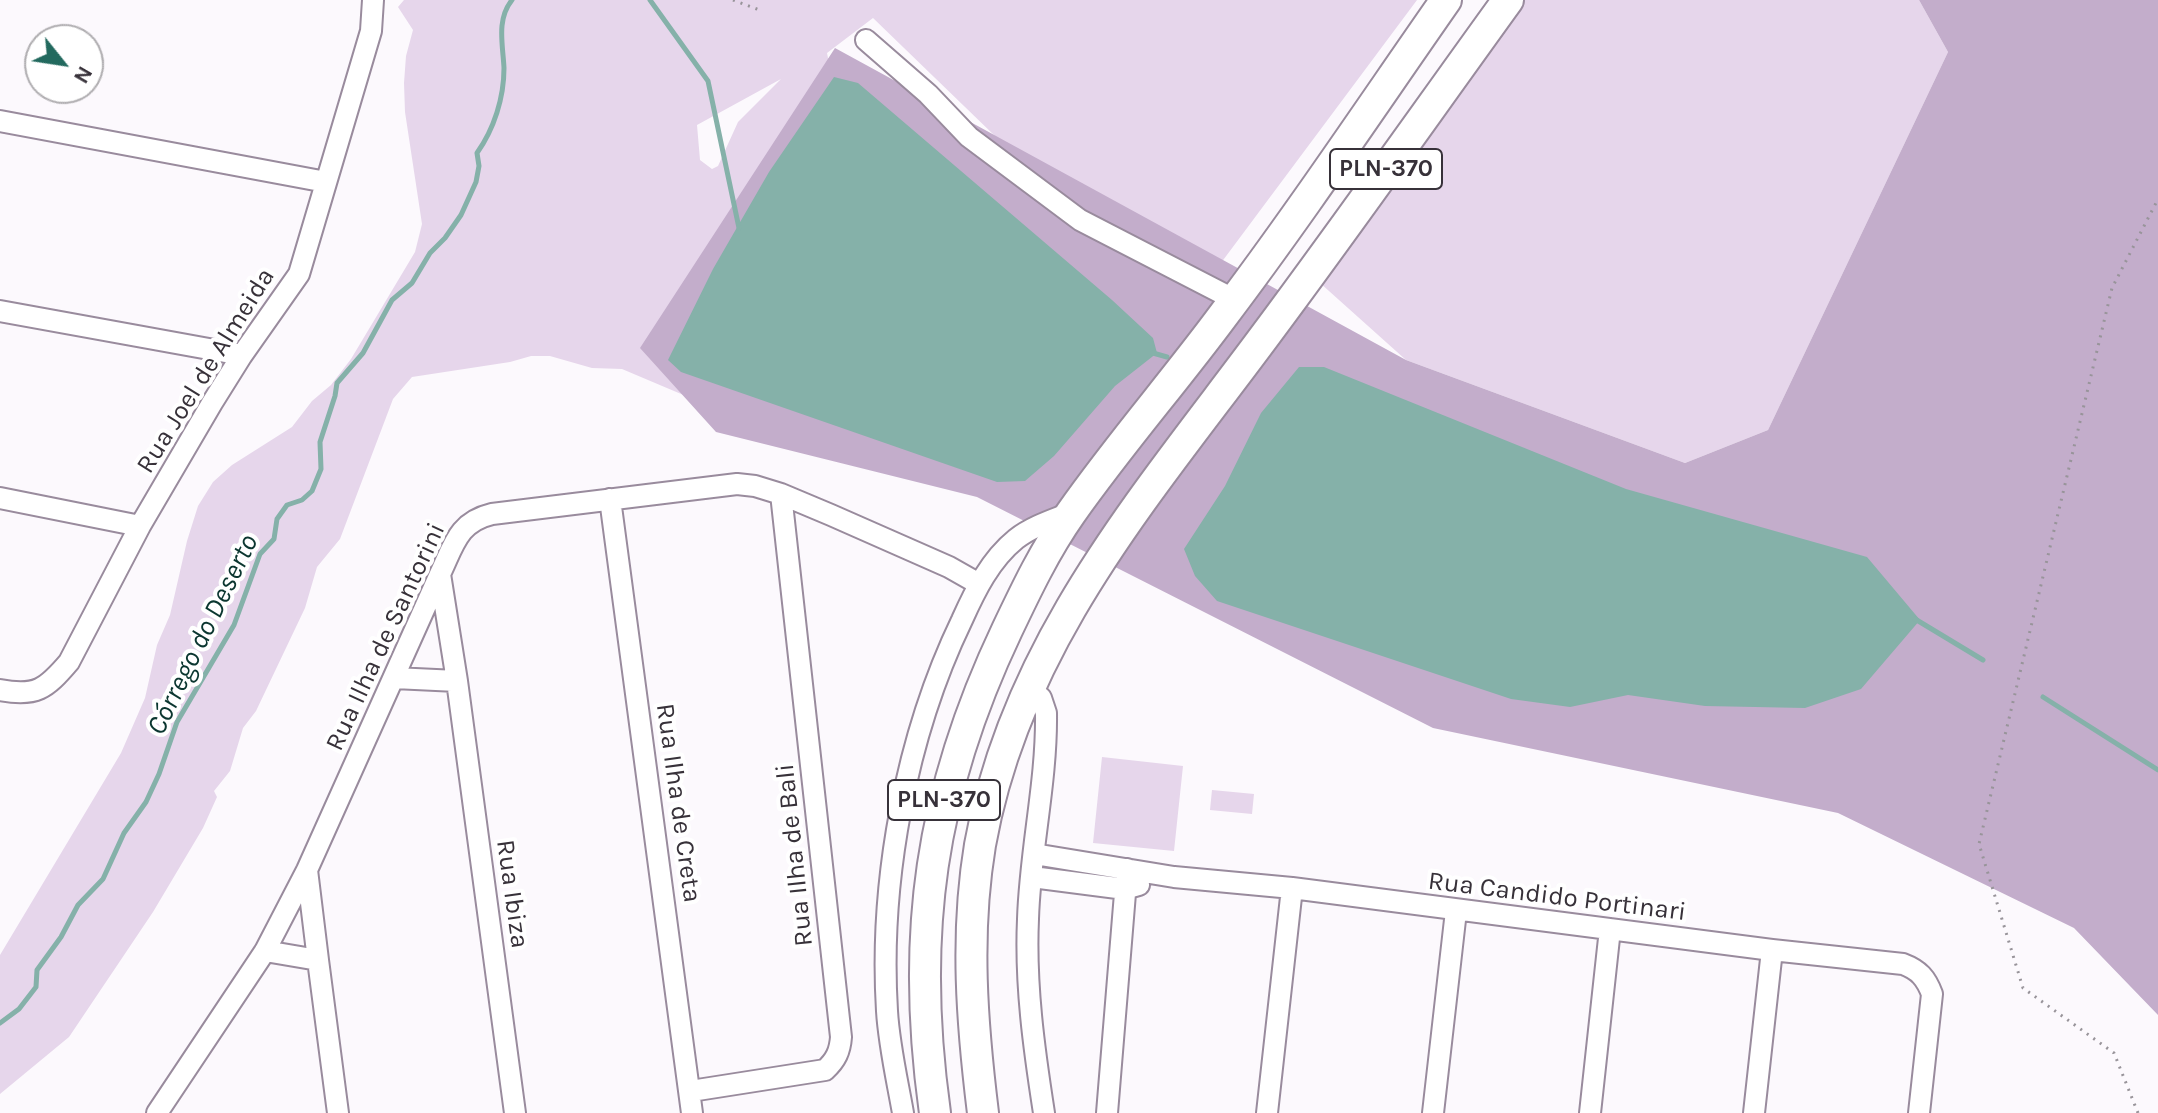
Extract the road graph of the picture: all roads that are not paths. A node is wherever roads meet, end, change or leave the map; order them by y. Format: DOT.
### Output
graph roads {
  1 [pos="373,0"];
  2 [pos="1446,0"];
  3 [pos="1508,0"];
  4 [pos="866,40"];
  5 [pos="0,121"];
  6 [pos="326,182"];
  7 [pos="1235,300"];
  8 [pos="0,311"];
  9 [pos="242,355"];
  10 [pos="781,494"];
  11 [pos="0,498"];
  12 [pos="610,499"];
  13 [pos="1071,513"];
  14 [pos="140,526"];
  15 [pos="440,574"];
  16 [pos="979,584"];
  17 [pos="394,678"];
  18 [pos="457,681"];
  19 [pos="1029,688"];
  20 [pos="0,690"];
  21 [pos="1034,854"];
  22 [pos="307,870"];
  23 [pos="1032,877"];
  24 [pos="1126,879"];
  25 [pos="1292,888"];
  26 [pos="1456,911"];
  27 [pos="1610,929"];
  28 [pos="1772,950"];
  29 [pos="265,951"];
  30 [pos="318,960"];
  31 [pos="691,1091"];
  32 [pos="157,1113"];
  33 [pos="338,1113"];
  34 [pos="515,1113"];
  35 [pos="692,1113"];
  36 [pos="903,1113"];
  37 [pos="935,1113"];
  38 [pos="983,1113"];
  39 [pos="1044,1113"];
  40 [pos="1107,1113"];
  41 [pos="1267,1113"];
  42 [pos="1433,1113"];
  43 [pos="1590,1113"];
  44 [pos="1754,1113"];
  45 [pos="1919,1113"];
  1 -- 6 [label="street, Rua Joel de Almeida"];
  2 -- 7 [label="main road, PLN-370"];
  3 -- 19 [label="main road, PLN-370"];
  4 -- 7 [label="street"];
  5 -- 6 [label="street"];
  6 -- 9 [label="street, Rua Joel de Almeida"];
  7 -- 13 [label="main road, PLN-370"];
  8 -- 9 [label="street"];
  9 -- 14 [label="street, Rua Joel de Almeida"];
  10 -- 12 [label="street, Rua Ilha de Santorini"];
  10 -- 16 [label="street, Rua Ilha de Santorini"];
  10 -- 31 [label="street, Rua Ilha de Bali"];
  11 -- 14 [label="street"];
  12 -- 15 [label="street, Rua Ilha de Santorini"];
  12 -- 31 [label="street, Rua Ilha de Creta"];
  13 -- 16 [label="street"];
  13 -- 37 [label="main road, PLN-370"];
  14 -- 20 [label="street, Rua Joel de Almeida"];
  15 -- 17 [label="street, Rua Ilha de Santorini"];
  15 -- 18 [label="street, Rua Ibiza"];
  16 -- 36 [label="street"];
  17 -- 18 [label="street"];
  17 -- 22 [label="street, Rua Ilha de Santorini"];
  18 -- 34 [label="street, Rua Ibiza"];
  19 -- 21 [label="street"];
  19 -- 38 [label="main road, PLN-370"];
  21 -- 23 [label="street"];
  21 -- 24 [label="street, Rua Candido Portinari"];
  22 -- 29 [label="street, Rua Ilha de Santorini"];
  22 -- 30 [label="street"];
  23 -- 24 [label="street, Rua Candido Portinari"];
  23 -- 39 [label="street"];
  24 -- 25 [label="street, Rua Candido Portinari"];
  24 -- 40 [label="street"];
  25 -- 26 [label="street, Rua Candido Portinari"];
  25 -- 41 [label="street"];
  26 -- 27 [label="street, Rua Candido Portinari"];
  26 -- 42 [label="street"];
  27 -- 28 [label="street, Rua Candido Portinari"];
  27 -- 43 [label="street"];
  28 -- 44 [label="street"];
  28 -- 45 [label="street, Rua Candido Portinari"];
  29 -- 30 [label="street"];
  29 -- 32 [label="street, Rua Ilha de Santorini"];
  30 -- 33 [label="street"];
  31 -- 35 [label="street, Rua Ilha de Creta"];
}
